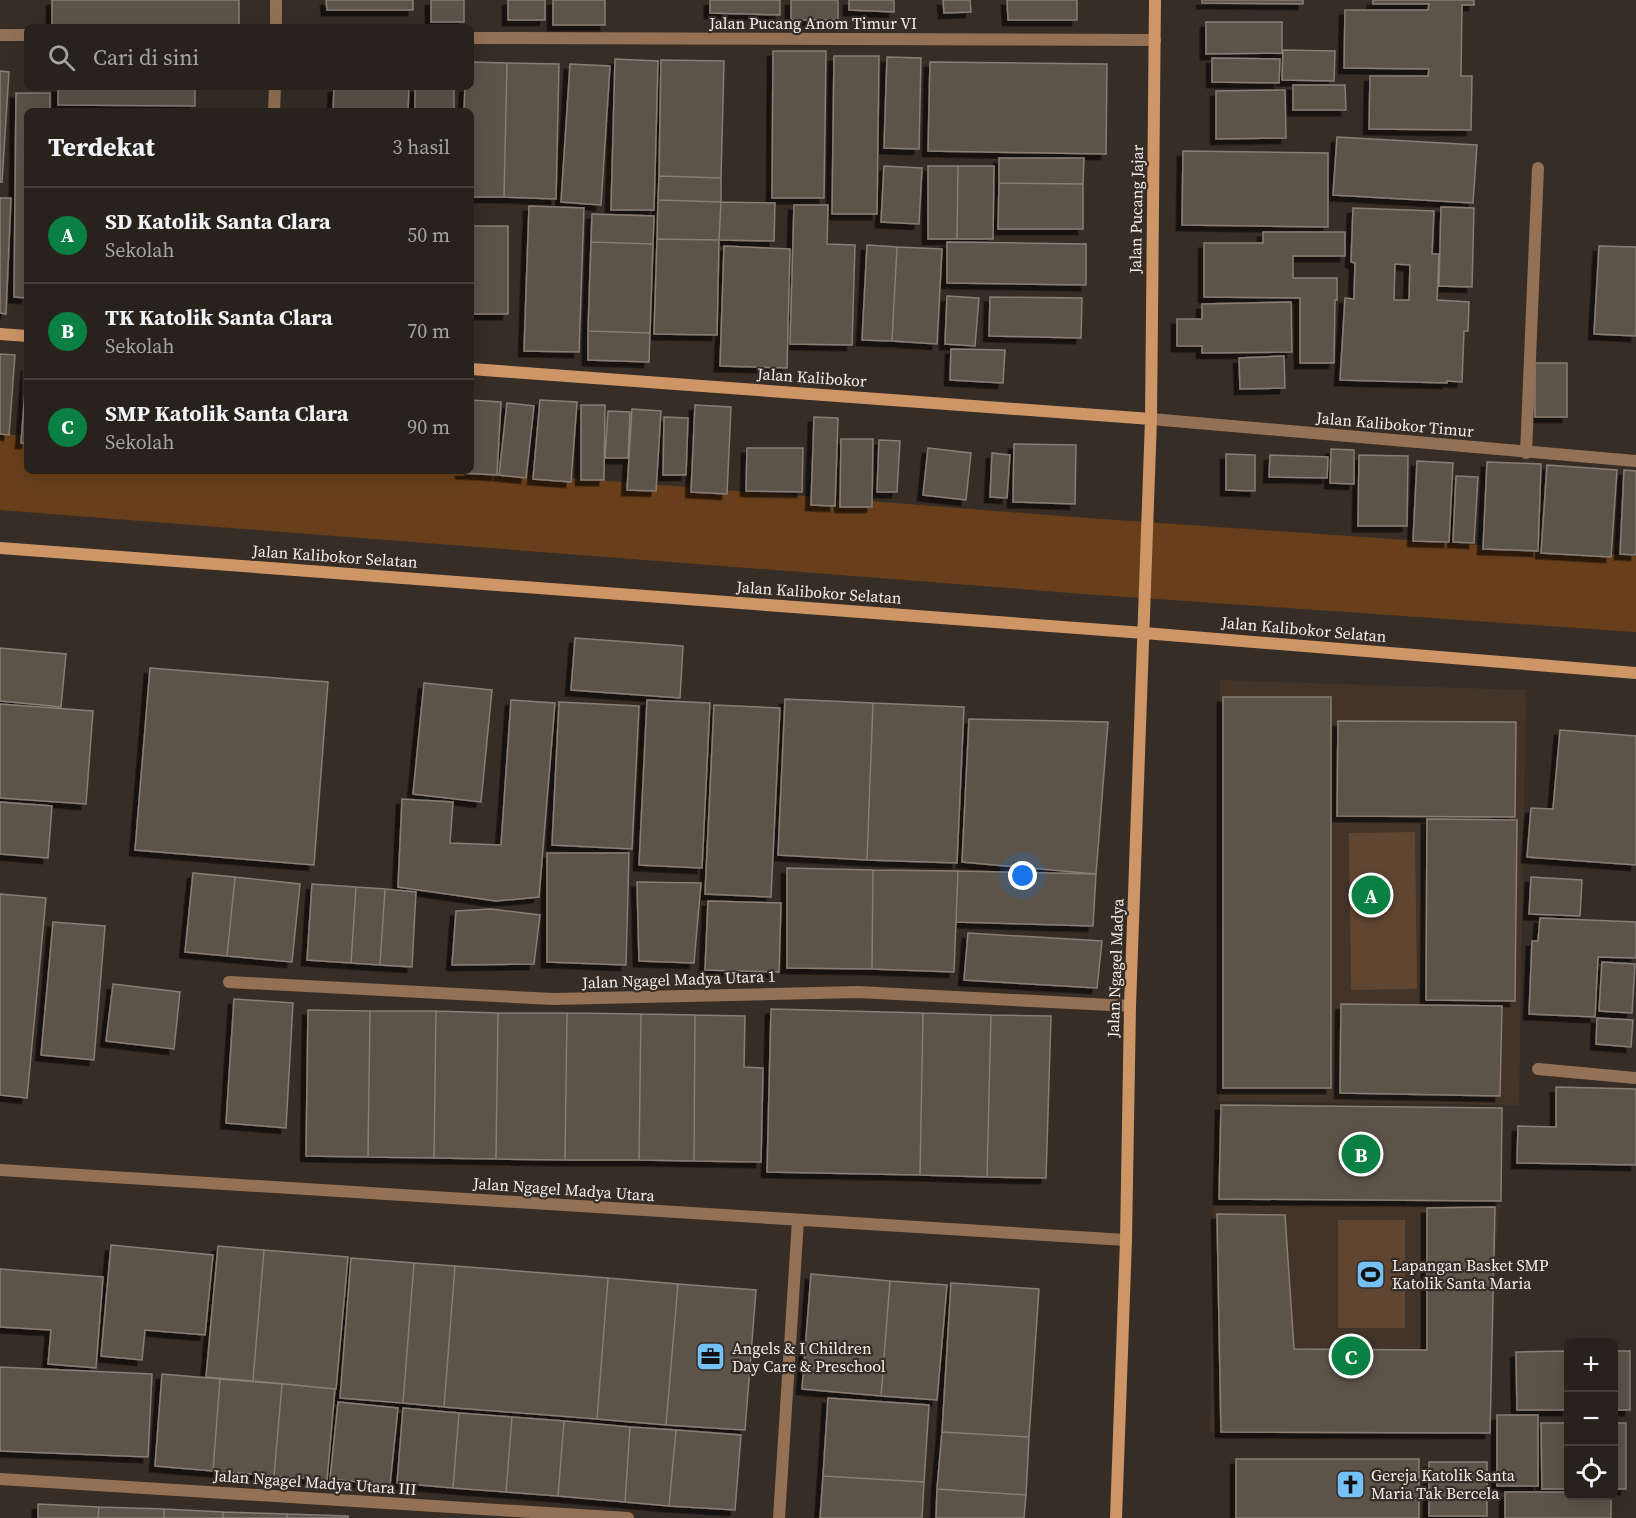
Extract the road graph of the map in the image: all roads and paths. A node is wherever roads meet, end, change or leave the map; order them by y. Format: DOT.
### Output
graph roads {
  1 [pos="276,0"];
  2 [pos="1155,0"];
  3 [pos="276,24"];
  4 [pos="0,34"];
  5 [pos="24,35"];
  6 [pos="474,38"];
  7 [pos="1155,40"];
  8 [pos="275,90"];
  9 [pos="274,108"];
  10 [pos="1538,168"];
  11 [pos="0,334"];
  12 [pos="24,336"];
  13 [pos="474,369"];
  14 [pos="1150,419"];
  15 [pos="1526,453"];
  16 [pos="1636,461"];
  17 [pos="0,548"];
  18 [pos="1144,633"];
  19 [pos="1636,673"];
  20 [pos="229,982"];
  21 [pos="1130,1006"];
  22 [pos="1538,1069"];
  23 [pos="1636,1078"];
  24 [pos="0,1170"];
  25 [pos="798,1220"];
  26 [pos="1126,1240"];
  27 [pos="0,1479"];
  28 [pos="628,1518"];
  29 [pos="779,1518"];
  30 [pos="1116,1518"];
  1 -- 3 [label="street"];
  2 -- 7 [label="street, Jalan Pucang Jajar"];
  4 -- 5 [label="street"];
  6 -- 7 [label="street, Jalan Pucang Anom Timur VI"];
  7 -- 14 [label="street, Jalan Pucang Jajar"];
  8 -- 9 [label="street"];
  10 -- 15 [label="street"];
  11 -- 12 [label="street"];
  13 -- 14 [label="street, Jalan Kalibokor"];
  14 -- 15 [label="street, Jalan Kalibokor Timur"];
  14 -- 18 [label="street, Jalan Ngagel Madya"];
  15 -- 16 [label="street, Jalan Kalibokor Timur"];
  17 -- 18 [label="street, Jalan Kalibokor Selatan"];
  18 -- 19 [label="street, Jalan Kalibokor Selatan"];
  18 -- 21 [label="street, Jalan Ngagel Madya"];
  20 -- 21 [label="street, Jalan Ngagel Madya Utara 1"];
  21 -- 26 [label="street, Jalan Ngagel Madya"];
  22 -- 23 [label="street"];
  24 -- 25 [label="street, Jalan Ngagel Madya Utara"];
  25 -- 26 [label="street, Jalan Ngagel Madya Utara"];
  25 -- 29 [label="street"];
  26 -- 30 [label="street, Jalan Ngagel Madya"];
  27 -- 28 [label="street, Jalan Ngagel Madya Utara III"];
}
